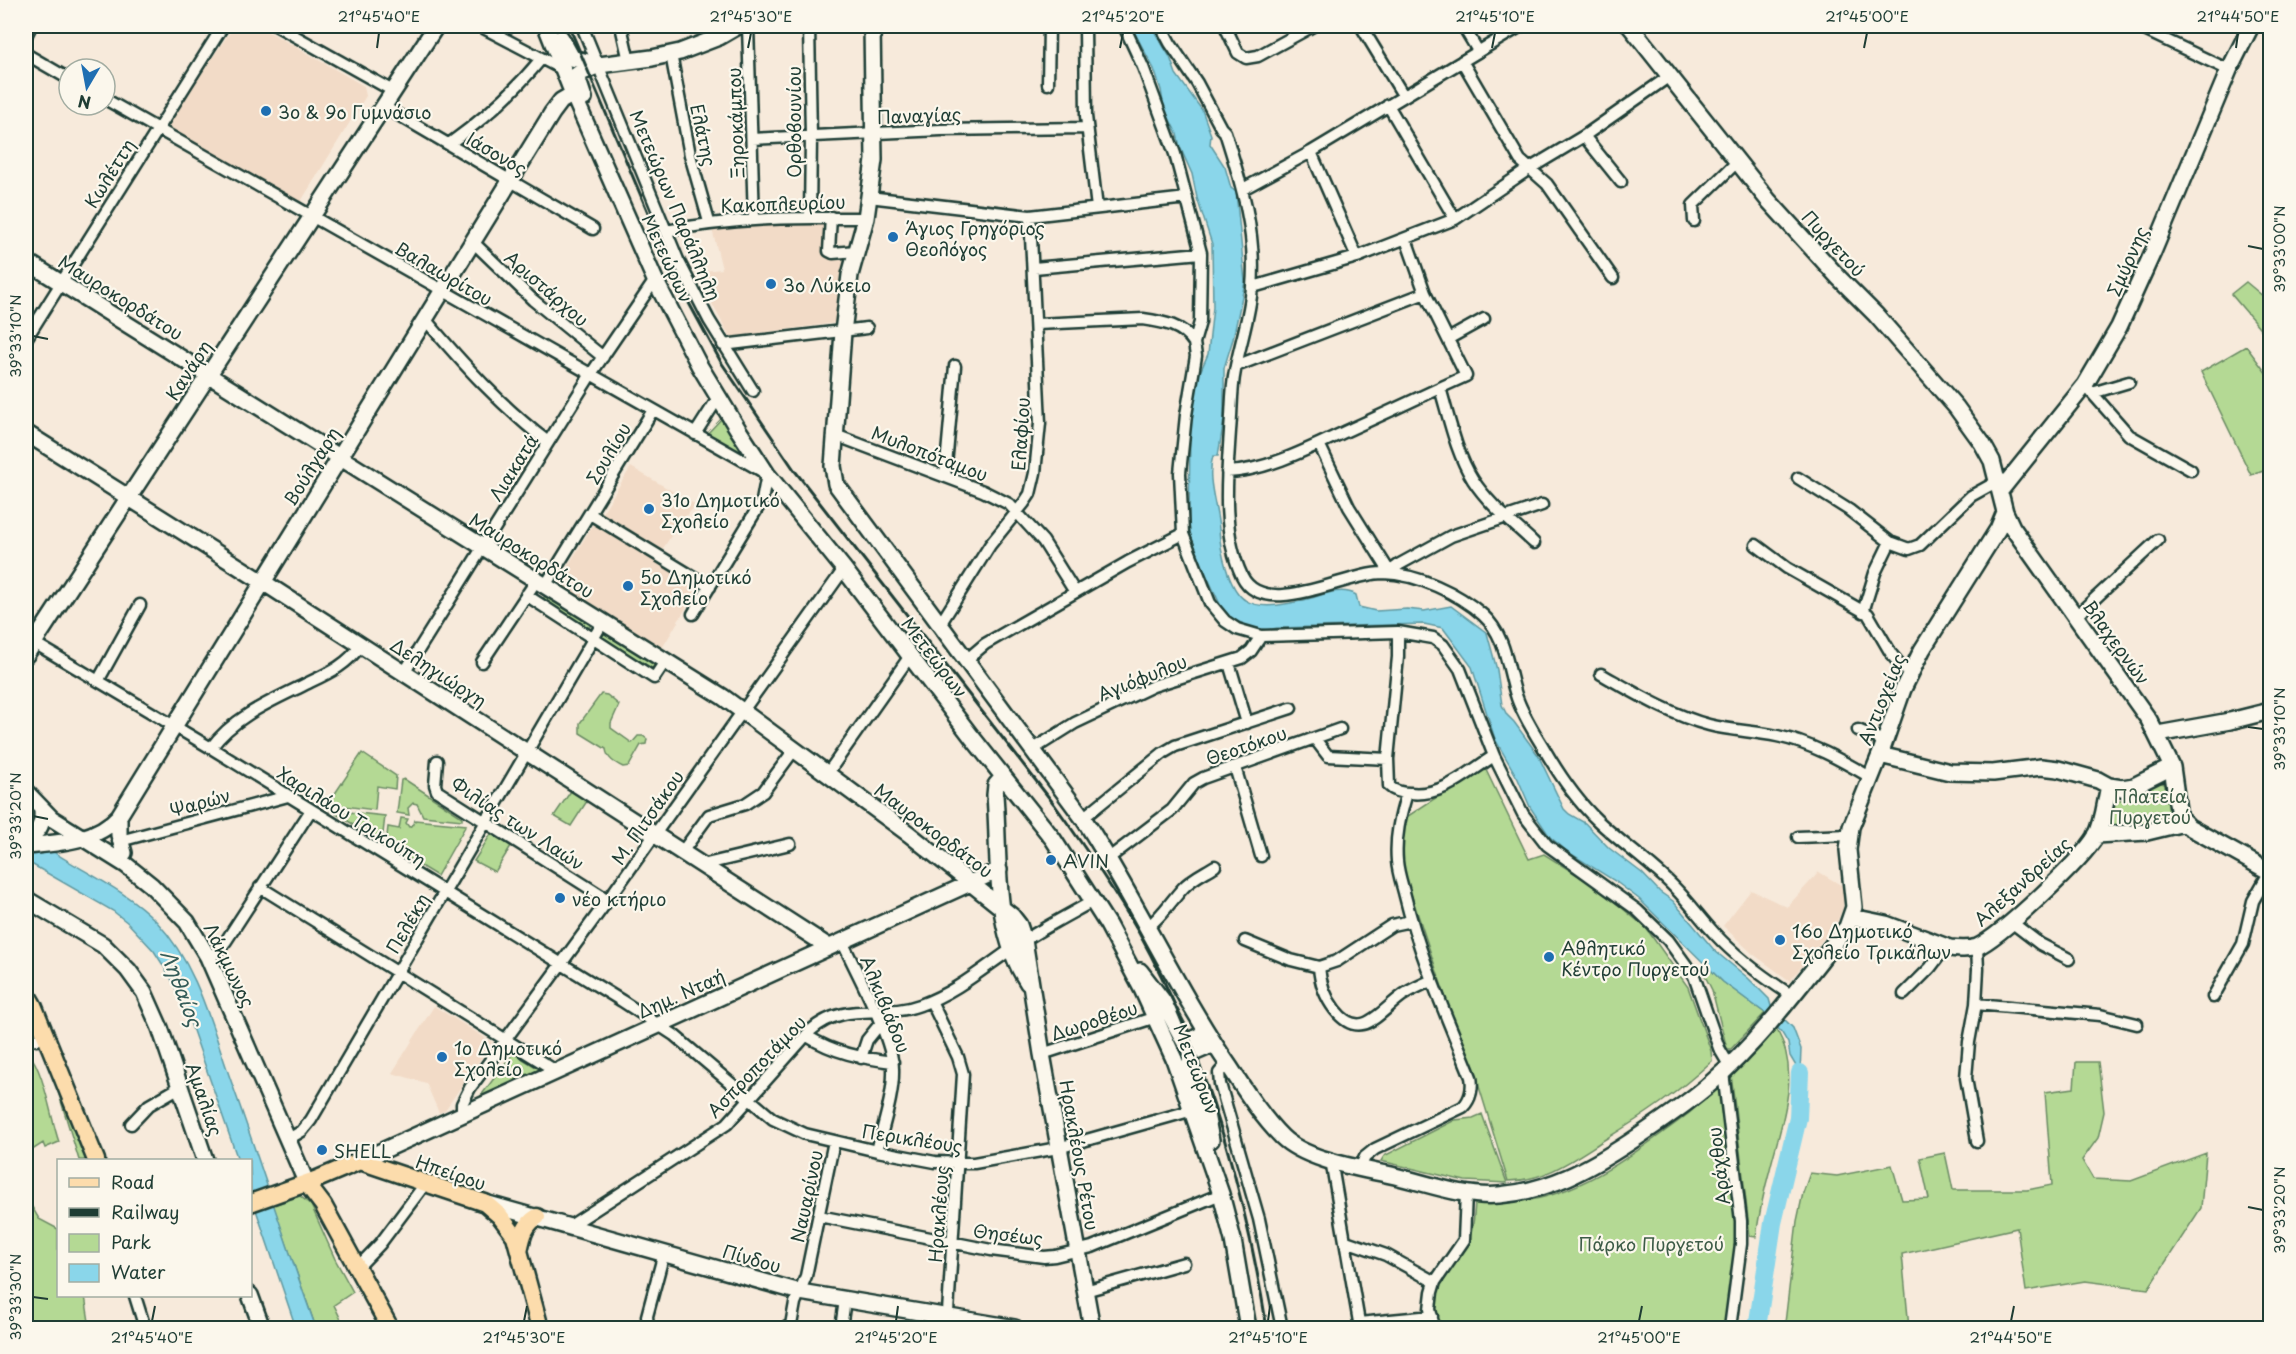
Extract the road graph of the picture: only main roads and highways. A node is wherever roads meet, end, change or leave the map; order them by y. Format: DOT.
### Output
graph roads {
  1 [pos="26,993"];
  2 [pos="95,1159"];
  3 [pos="301,1186"];
  4 [pos="252,1202"];
  5 [pos="537,1217"];
  6 [pos="519,1252"];
  7 [pos="390,1329"];
  8 [pos="540,1329"];
  1 -- 2 [label="main road"];
  3 -- 4 [label="main road, Ηπείρου"];
  3 -- 6 [label="main road, Ηπείρου"];
  3 -- 7 [label="main road"];
  5 -- 6 [label="main road"];
  6 -- 8 [label="main road, Ηπείρου"];
}
